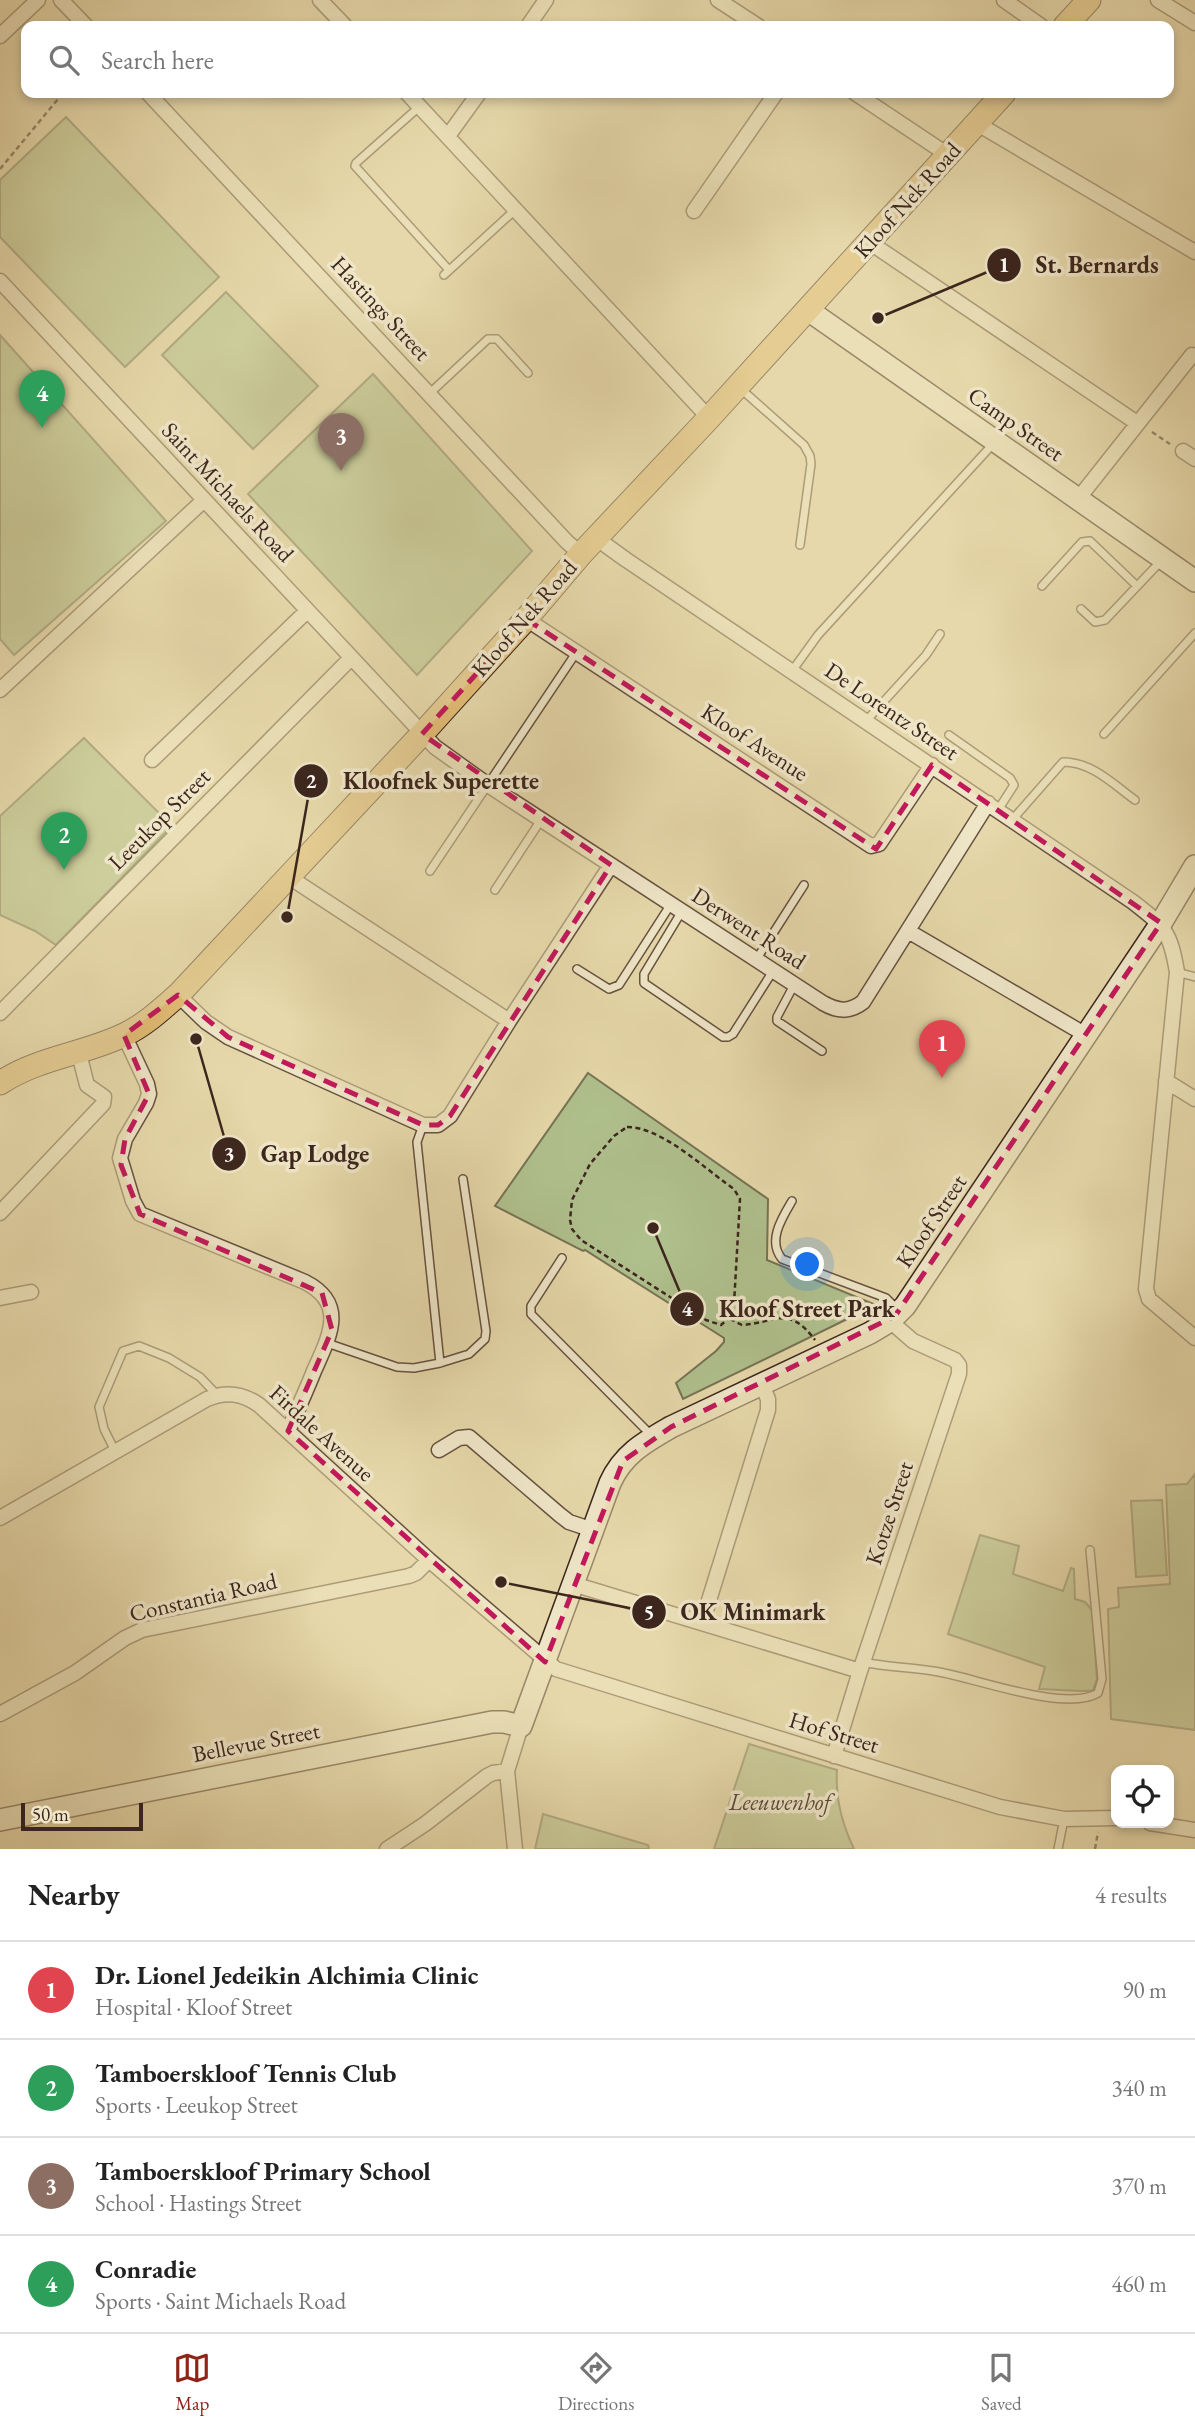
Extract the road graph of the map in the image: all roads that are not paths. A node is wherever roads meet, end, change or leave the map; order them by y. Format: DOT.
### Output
graph roads {
  1 [pos="38,0"];
  2 [pos="61,0"];
  3 [pos="320,0"];
  4 [pos="547,0"];
  5 [pos="718,0"];
  6 [pos="1004,0"];
  7 [pos="1089,0"];
  8 [pos="1158,0"];
  9 [pos="81,21"];
  10 [pos="340,21"];
  11 [pos="531,21"];
  12 [pos="750,21"];
  13 [pos="1034,21"];
  14 [pos="1070,21"];
  15 [pos="1195,23"];
  16 [pos="0,36"];
  17 [pos="153,98"];
  18 [pos="412,98"];
  19 [pos="476,98"];
  20 [pos="773,98"];
  21 [pos="862,98"];
  22 [pos="999,98"];
  23 [pos="420,106"];
  24 [pos="976,123"];
  25 [pos="448,136"];
  26 [pos="948,155"];
  27 [pos="516,210"];
  28 [pos="694,211"];
  29 [pos="869,242"];
  30 [pos="1195,253"];
  31 [pos="0,281"];
  32 [pos="808,310"];
  33 [pos="1192,355"];
  34 [pos="528,373"];
  35 [pos="738,386"];
  36 [pos="430,393"];
  37 [pos="709,418"];
  38 [pos="1142,426"];
  39 [pos="994,442"];
  40 [pos="1078,499"];
  41 [pos="204,500"];
  42 [pos="800,545"];
  43 [pos="589,546"];
  44 [pos="1163,558"];
  45 [pos="1195,581"];
  46 [pos="1042,586"];
  47 [pos="1137,586"];
  48 [pos="1081,609"];
  49 [pos="307,611"];
  50 [pos="526,620"];
  51 [pos="1195,633"];
  52 [pos="940,635"];
  53 [pos="576,653"];
  54 [pos="351,658"];
  55 [pos="792,671"];
  56 [pos="0,690"];
  57 [pos="866,721"];
  58 [pos="422,734"];
  59 [pos="1104,734"];
  60 [pos="949,735"];
  61 [pos="152,760"];
  62 [pos="932,765"];
  63 [pos="488,785"];
  64 [pos="1135,800"];
  65 [pos="993,807"];
  66 [pos="541,819"];
  67 [pos="1012,820"];
  68 [pos="611,865"];
  69 [pos="1195,866"];
  70 [pos="430,871"];
  71 [pos="289,877"];
  72 [pos="804,885"];
  73 [pos="495,890"];
  74 [pos="676,908"];
  75 [pos="1161,923"];
  76 [pos="908,931"];
  77 [pos="756,960"];
  78 [pos="577,969"];
  79 [pos="773,971"];
  80 [pos="1177,972"];
  81 [pos="1195,977"];
  82 [pos="794,985"];
  83 [pos="178,995"];
  84 [pos="0,1013"];
  85 [pos="509,1021"];
  86 [pos="124,1035"];
  87 [pos="1086,1035"];
  88 [pos="78,1050"];
  89 [pos="821,1051"];
  90 [pos="1166,1082"];
  91 [pos="0,1083"];
  92 [pos="1195,1099"];
  93 [pos="423,1125"];
  94 [pos="463,1179"];
  95 [pos="792,1201"];
  96 [pos="0,1213"];
  97 [pos="562,1258"];
  98 [pos="31,1292"];
  99 [pos="0,1298"];
  100 [pos="895,1316"];
  101 [pos="1195,1338"];
  102 [pos="327,1343"];
  103 [pos="440,1363"];
  104 [pos="761,1383"];
  105 [pos="217,1395"];
  106 [pos="288,1432"];
  107 [pos="653,1437"];
  108 [pos="439,1450"];
  109 [pos="115,1451"];
  110 [pos="0,1518"];
  111 [pos="593,1530"];
  112 [pos="1090,1550"];
  113 [pos="429,1560"];
  114 [pos="573,1584"];
  115 [pos="702,1623"];
  116 [pos="545,1662"];
  117 [pos="862,1666"];
  118 [pos="0,1714"];
  119 [pos="521,1726"];
  120 [pos="834,1756"];
  121 [pos="507,1771"];
  122 [pos="1111,1818"];
  123 [pos="1064,1819"];
  124 [pos="0,1820"];
  125 [pos="1174,1826"];
  126 [pos="1195,1829"];
  127 [pos="387,1849"];
  128 [pos="515,1849"];
  129 [pos="1058,1849"];
  1 -- 16 [label="street"];
  2 -- 9 [label="street"];
  3 -- 10 [label="street"];
  4 -- 11 [label="street"];
  5 -- 12 [label="street"];
  6 -- 13 [label="street"];
  7 -- 14 [label="main road"];
  8 -- 15 [label="street"];
  17 -- 36 [label="street, Hastings Street"];
  18 -- 23 [label="street"];
  19 -- 25 [label="street"];
  20 -- 28 [label="street"];
  21 -- 26 [label="street"];
  22 -- 24 [label="main road, Kloof Nek Road"];
  23 -- 25 [label="street"];
  23 -- 27 [label="lane"];
  24 -- 26 [label="main road, Kloof Nek Road"];
  24 -- 30 [label="street"];
  25 -- 27 [label="street"];
  26 -- 29 [label="main road, Kloof Nek Road"];
  27 -- 37 [label="street"];
  29 -- 32 [label="main road, Kloof Nek Road"];
  29 -- 38 [label="street"];
  31 -- 41 [label="street, Saint Michaels Road"];
  32 -- 35 [label="main road, Kloof Nek Road"];
  32 -- 39 [label="street, Camp Street"];
  33 -- 38 [label="street"];
  34 -- 36 [label="lane"];
  35 -- 37 [label="main road, Kloof Nek Road"];
  35 -- 42 [label="lane"];
  36 -- 43 [label="street, Hastings Street"];
  37 -- 43 [label="main road, Kloof Nek Road"];
  38 -- 40 [label="street"];
  39 -- 40 [label="street, Camp Street"];
  39 -- 55 [label="lane"];
  40 -- 44 [label="street, Camp Street"];
  41 -- 49 [label="street, Saint Michaels Road"];
  41 -- 56 [label="street"];
  43 -- 50 [label="main road, Kloof Nek Road"];
  43 -- 55 [label="street, De Lorentz Street"];
  44 -- 45 [label="street, Camp Street"];
  44 -- 47 [label="lane"];
  46 -- 47 [label="lane"];
  47 -- 48 [label="lane"];
  49 -- 54 [label="street, Saint Michaels Road"];
  49 -- 61 [label="street"];
  50 -- 53 [label="street, Kloof Avenue"];
  50 -- 58 [label="main road, Kloof Nek Road"];
  51 -- 59 [label="lane"];
  52 -- 57 [label="lane"];
  53 -- 62 [label="street, Kloof Avenue"];
  53 -- 63 [label="lane"];
  54 -- 58 [label="street, Saint Michaels Road"];
  54 -- 84 [label="street, Leeukop Street"];
  55 -- 57 [label="street, De Lorentz Street"];
  57 -- 62 [label="street, De Lorentz Street"];
  58 -- 63 [label="street, Derwent Road"];
  58 -- 71 [label="main road, Kloof Nek Road"];
  60 -- 65 [label="lane"];
  62 -- 65 [label="street, De Lorentz Street"];
  63 -- 66 [label="street, Derwent Road"];
  63 -- 70 [label="lane"];
  64 -- 67 [label="lane"];
  65 -- 67 [label="street, De Lorentz Street"];
  65 -- 76 [label="street, Derwent Road"];
  66 -- 68 [label="street, Derwent Road"];
  66 -- 73 [label="lane"];
  67 -- 75 [label="street, De Lorentz Street"];
  68 -- 74 [label="street, Derwent Road"];
  68 -- 85 [label="street"];
  69 -- 75 [label="street, Kloof Street"];
  71 -- 83 [label="main road, Kloof Nek Road"];
  71 -- 85 [label="street"];
  72 -- 77 [label="lane"];
  74 -- 77 [label="street, Derwent Road"];
  74 -- 78 [label="lane"];
  74 -- 79 [label="lane"];
  75 -- 80 [label="street"];
  75 -- 87 [label="street, Kloof Street"];
  76 -- 82 [label="street, Derwent Road"];
  76 -- 87 [label="street"];
  77 -- 79 [label="street, Derwent Road"];
  79 -- 82 [label="street, Derwent Road"];
  80 -- 81 [label="lane"];
  80 -- 90 [label="street"];
  82 -- 89 [label="lane"];
  83 -- 86 [label="main road, Kloof Nek Road"];
  83 -- 93 [label="street"];
  85 -- 93 [label="street"];
  86 -- 88 [label="main road, Kloof Nek Road"];
  86 -- 102 [label="street"];
  87 -- 100 [label="street, Kloof Street"];
  88 -- 91 [label="main road, Kloof Nek Road"];
  88 -- 96 [label="street"];
  90 -- 92 [label="street"];
  90 -- 101 [label="street"];
  93 -- 103 [label="lane"];
  94 -- 103 [label="lane"];
  95 -- 100 [label="lane"];
  97 -- 107 [label="lane"];
  98 -- 99 [label="street"];
  100 -- 104 [label="street, Kloof Street"];
  100 -- 117 [label="street, Kotze Street"];
  102 -- 103 [label="lane"];
  102 -- 106 [label="street"];
  104 -- 107 [label="street, Kloof Street"];
  104 -- 115 [label="street"];
  105 -- 106 [label="street, Firdale Avenue"];
  105 -- 109 [label="street"];
  105 -- 109 [label="lane"];
  106 -- 113 [label="street, Firdale Avenue"];
  107 -- 111 [label="street, Kloof Street"];
  108 -- 111 [label="street"];
  109 -- 110 [label="street"];
  111 -- 114 [label="street, Kloof Street"];
  112 -- 117 [label="lane"];
  113 -- 116 [label="street, Firdale Avenue"];
  113 -- 118 [label="street, Constantia Road"];
  114 -- 115 [label="street"];
  114 -- 116 [label="street, Kloof Street"];
  115 -- 117 [label="street"];
  116 -- 119 [label="street, Kloof Street"];
  116 -- 120 [label="street, Hof Street"];
  117 -- 120 [label="street, Kotze Street"];
  119 -- 121 [label="street"];
  119 -- 124 [label="street, Bellevue Street"];
  120 -- 123 [label="street, Hof Street"];
  121 -- 127 [label="street"];
  121 -- 128 [label="street"];
  122 -- 123 [label="street, Hof Street"];
  123 -- 129 [label="lane"];
  125 -- 126 [label="street"];
}
